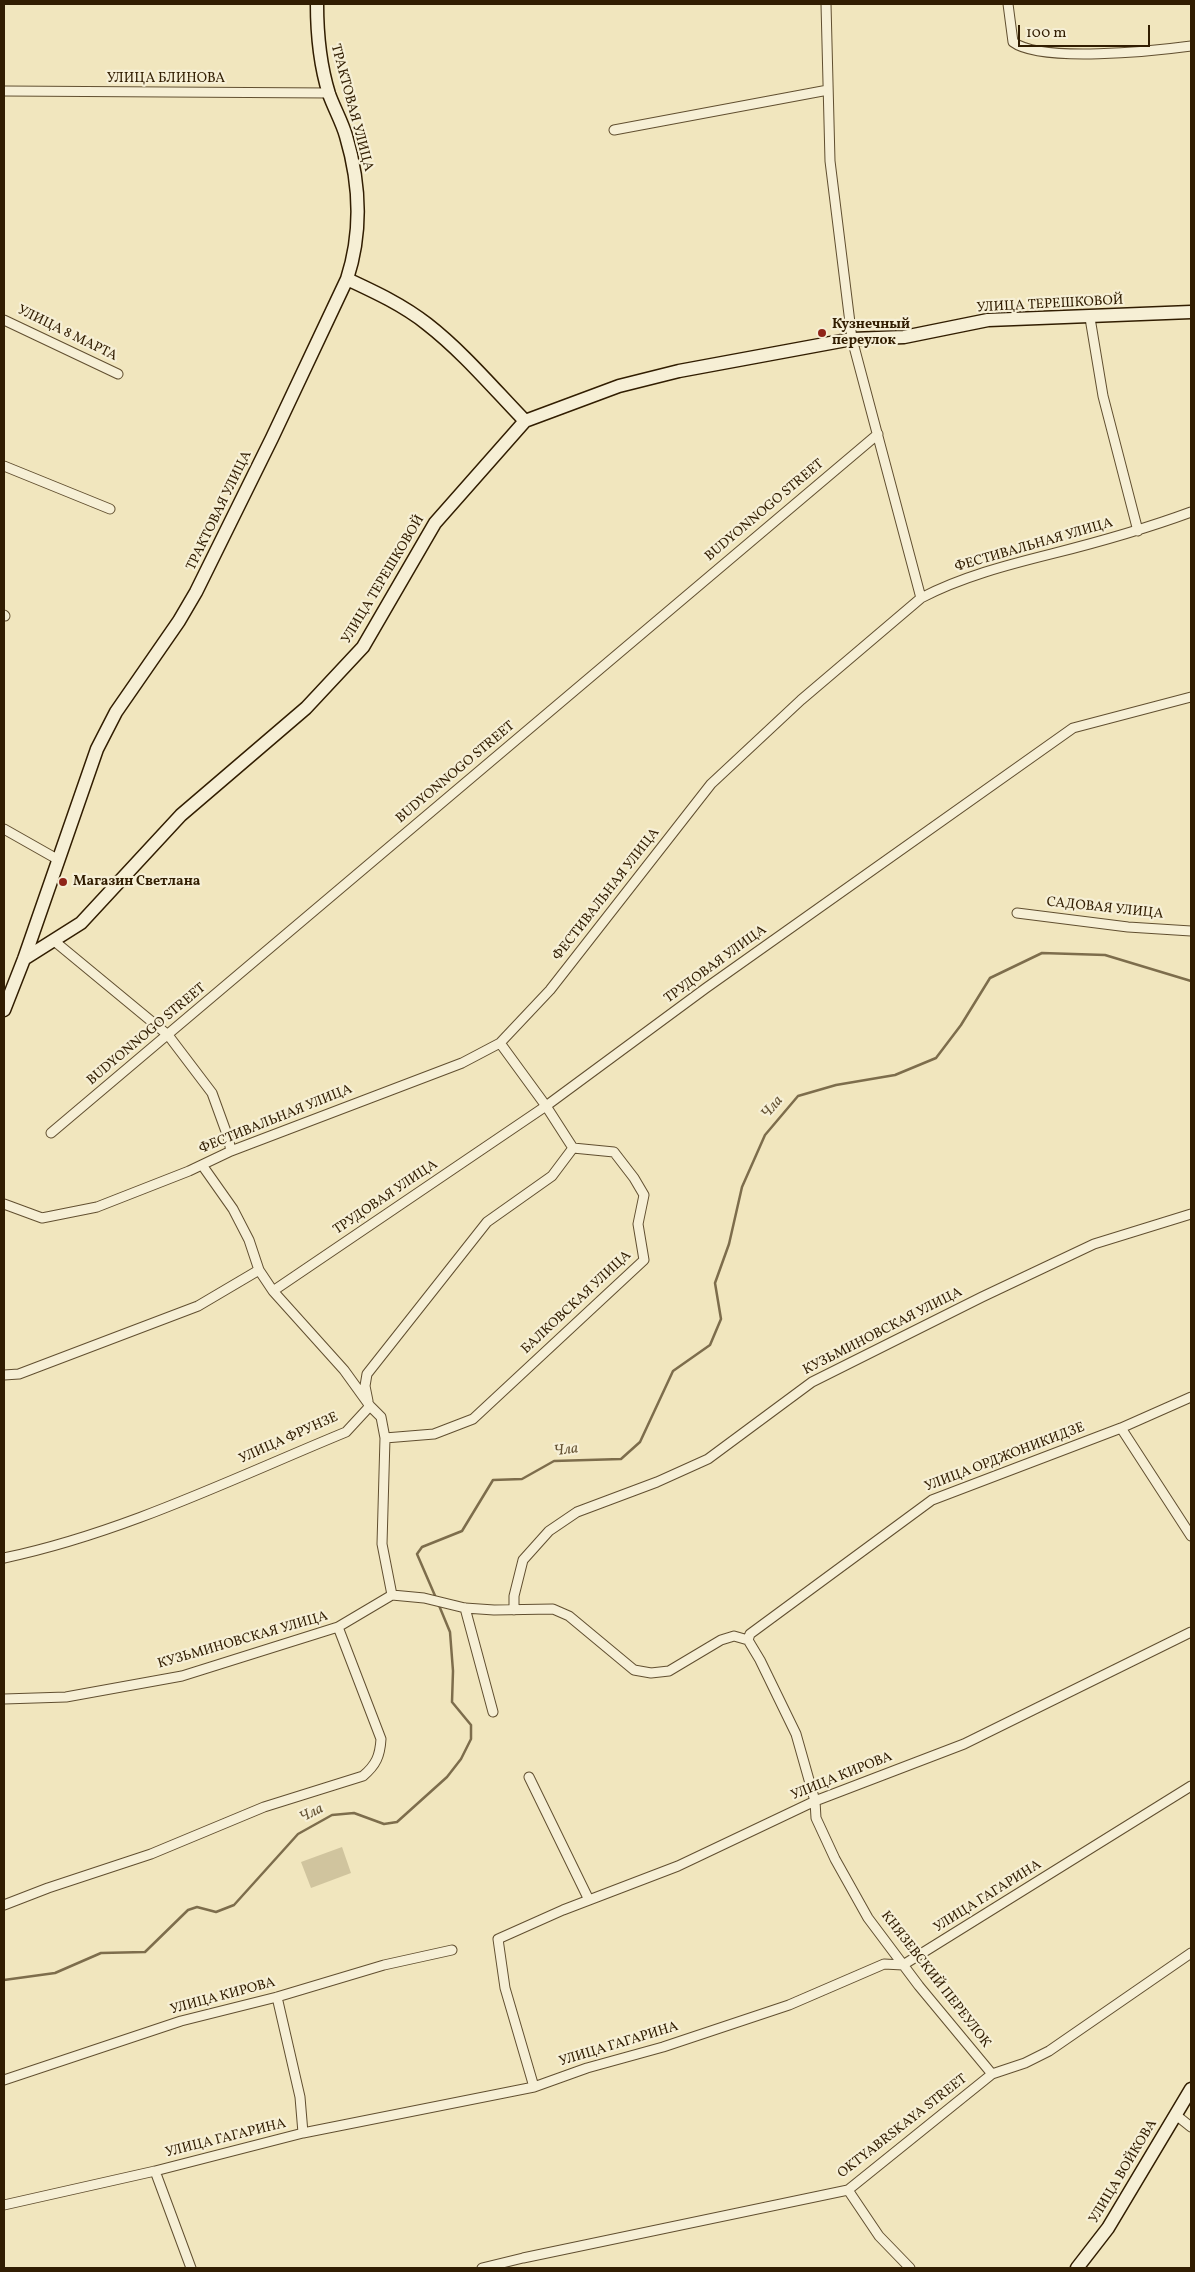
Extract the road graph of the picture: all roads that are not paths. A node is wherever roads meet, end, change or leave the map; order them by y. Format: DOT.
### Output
graph roads {
  1 [pos="317,4"];
  2 [pos="826,4"];
  3 [pos="1008,4"];
  4 [pos="1191,46"];
  5 [pos="828,90"];
  6 [pos="4,92"];
  7 [pos="329,93"];
  8 [pos="614,130"];
  9 [pos="348,279"];
  10 [pos="1191,312"];
  11 [pos="1090,318"];
  12 [pos="4,320"];
  13 [pos="852,339"];
  14 [pos="118,374"];
  15 [pos="525,421"];
  16 [pos="878,434"];
  17 [pos="4,466"];
  18 [pos="110,510"];
  19 [pos="1191,512"];
  20 [pos="1138,531"];
  21 [pos="921,598"];
  22 [pos="1191,697"];
  23 [pos="4,829"];
  24 [pos="57,859"];
  25 [pos="1017,913"];
  26 [pos="1191,930"];
  27 [pos="53,940"];
  28 [pos="24,959"];
  29 [pos="4,1010"];
  30 [pos="168,1035"];
  31 [pos="500,1043"];
  32 [pos="546,1106"];
  33 [pos="52,1134"];
  34 [pos="573,1148"];
  35 [pos="231,1151"];
  36 [pos="202,1165"];
  37 [pos="4,1204"];
  38 [pos="1191,1214"];
  39 [pos="259,1270"];
  40 [pos="273,1291"];
  41 [pos="4,1374"];
  42 [pos="1191,1397"];
  43 [pos="370,1406"];
  44 [pos="1121,1428"];
  45 [pos="385,1438"];
  46 [pos="1191,1536"];
  47 [pos="4,1558"];
  48 [pos="392,1595"];
  49 [pos="465,1608"];
  50 [pos="514,1610"];
  51 [pos="338,1627"];
  52 [pos="1191,1632"];
  53 [pos="748,1640"];
  54 [pos="4,1699"];
  55 [pos="493,1712"];
  56 [pos="529,1778"];
  57 [pos="1191,1786"];
  58 [pos="815,1801"];
  59 [pos="589,1900"];
  60 [pos="4,1905"];
  61 [pos="452,1950"];
  62 [pos="1191,1953"];
  63 [pos="903,1965"];
  64 [pos="277,1998"];
  65 [pos="992,2074"];
  66 [pos="4,2080"];
  67 [pos="534,2086"];
  68 [pos="1191,2088"];
  69 [pos="1176,2115"];
  70 [pos="1191,2127"];
  71 [pos="303,2133"];
  72 [pos="155,2171"];
  73 [pos="848,2190"];
  74 [pos="4,2205"];
  75 [pos="191,2268"];
  76 [pos="482,2268"];
  77 [pos="910,2268"];
  78 [pos="1077,2268"];
  1 -- 7 [label="street, ТРАКТОВАЯ УЛИЦА"];
  2 -- 5 [label="street"];
  3 -- 4 [label="street"];
  5 -- 8 [label="street"];
  5 -- 13 [label="street"];
  6 -- 7 [label="street, УЛИЦА БЛИНОВА"];
  7 -- 9 [label="street, ТРАКТОВАЯ УЛИЦА"];
  9 -- 15 [label="street"];
  9 -- 24 [label="street, ТРАКТОВАЯ УЛИЦА"];
  10 -- 11 [label="street, УЛИЦА ТЕРЕШКОВОЙ"];
  11 -- 13 [label="street, УЛИЦА ТЕРЕШКОВОЙ"];
  11 -- 20 [label="street"];
  12 -- 14 [label="street, УЛИЦА 8 МАРТА"];
  13 -- 15 [label="street, УЛИЦА ТЕРЕШКОВОЙ"];
  13 -- 16 [label="street"];
  15 -- 27 [label="street, УЛИЦА ТЕРЕШКОВОЙ"];
  16 -- 21 [label="street"];
  16 -- 30 [label="street, BUDYONNOGO STREET"];
  17 -- 18 [label="street"];
  19 -- 20 [label="street, ФЕСТИВАЛЬНАЯ УЛИЦА"];
  20 -- 21 [label="street, ФЕСТИВАЛЬНАЯ УЛИЦА"];
  21 -- 31 [label="street, ФЕСТИВАЛЬНАЯ УЛИЦА"];
  22 -- 32 [label="street, ТРУДОВАЯ УЛИЦА"];
  23 -- 24 [label="street"];
  24 -- 28 [label="street, ТРАКТОВАЯ УЛИЦА"];
  25 -- 26 [label="street, САДОВАЯ УЛИЦА"];
  27 -- 28 [label="street, УЛИЦА ТЕРЕШКОВОЙ"];
  27 -- 30 [label="street"];
  28 -- 29 [label="street, ТРАКТОВАЯ УЛИЦА"];
  30 -- 33 [label="street, BUDYONNOGO STREET"];
  30 -- 35 [label="street"];
  31 -- 32 [label="street"];
  31 -- 35 [label="street, ФЕСТИВАЛЬНАЯ УЛИЦА"];
  32 -- 34 [label="street"];
  32 -- 40 [label="street, ТРУДОВАЯ УЛИЦА"];
  34 -- 43 [label="street"];
  34 -- 45 [label="street, БАЛКОВСКАЯ УЛИЦА"];
  35 -- 36 [label="street, ФЕСТИВАЛЬНАЯ УЛИЦА"];
  36 -- 37 [label="street, ФЕСТИВАЛЬНАЯ УЛИЦА"];
  36 -- 39 [label="street"];
  38 -- 50 [label="street, КУЗЬМИНОВСКАЯ УЛИЦА"];
  39 -- 40 [label="street"];
  39 -- 41 [label="street"];
  40 -- 43 [label="street"];
  42 -- 44 [label="street, УЛИЦА ОРДЖОНИКИДЗЕ"];
  43 -- 45 [label="street"];
  43 -- 47 [label="street, УЛИЦА ФРУНЗЕ"];
  44 -- 46 [label="street"];
  44 -- 53 [label="street, УЛИЦА ОРДЖОНИКИДЗЕ"];
  45 -- 48 [label="street"];
  48 -- 49 [label="street"];
  48 -- 51 [label="street, КУЗЬМИНОВСКАЯ УЛИЦА"];
  49 -- 50 [label="street"];
  49 -- 55 [label="street"];
  50 -- 53 [label="street"];
  51 -- 54 [label="street, КУЗЬМИНОВСКАЯ УЛИЦА"];
  51 -- 60 [label="street"];
  52 -- 58 [label="street, УЛИЦА КИРОВА"];
  53 -- 58 [label="street, КНЯЗЕВСКИЙ ПЕРЕУЛОК"];
  56 -- 59 [label="street"];
  57 -- 63 [label="street, УЛИЦА ГАГАРИНА"];
  58 -- 59 [label="street, УЛИЦА КИРОВА"];
  58 -- 63 [label="street, КНЯЗЕВСКИЙ ПЕРЕУЛОК"];
  59 -- 67 [label="street, УЛИЦА КИРОВА"];
  61 -- 64 [label="street, УЛИЦА КИРОВА"];
  62 -- 65 [label="street, OKTYABRSKAYA STREET"];
  63 -- 65 [label="street, КНЯЗЕВСКИЙ ПЕРЕУЛОК"];
  63 -- 67 [label="street, УЛИЦА ГАГАРИНА"];
  64 -- 66 [label="street, УЛИЦА КИРОВА"];
  64 -- 71 [label="street"];
  65 -- 73 [label="street, OKTYABRSKAYA STREET"];
  67 -- 71 [label="street, УЛИЦА ГАГАРИНА"];
  68 -- 69 [label="street, УЛИЦА ВОЙКОВА"];
  69 -- 70 [label="street"];
  69 -- 78 [label="street, УЛИЦА ВОЙКОВА"];
  71 -- 72 [label="street, УЛИЦА ГАГАРИНА"];
  72 -- 74 [label="street, УЛИЦА ГАГАРИНА"];
  72 -- 75 [label="street"];
  73 -- 76 [label="street, OKTYABRSKAYA STREET"];
  73 -- 77 [label="street"];
}
